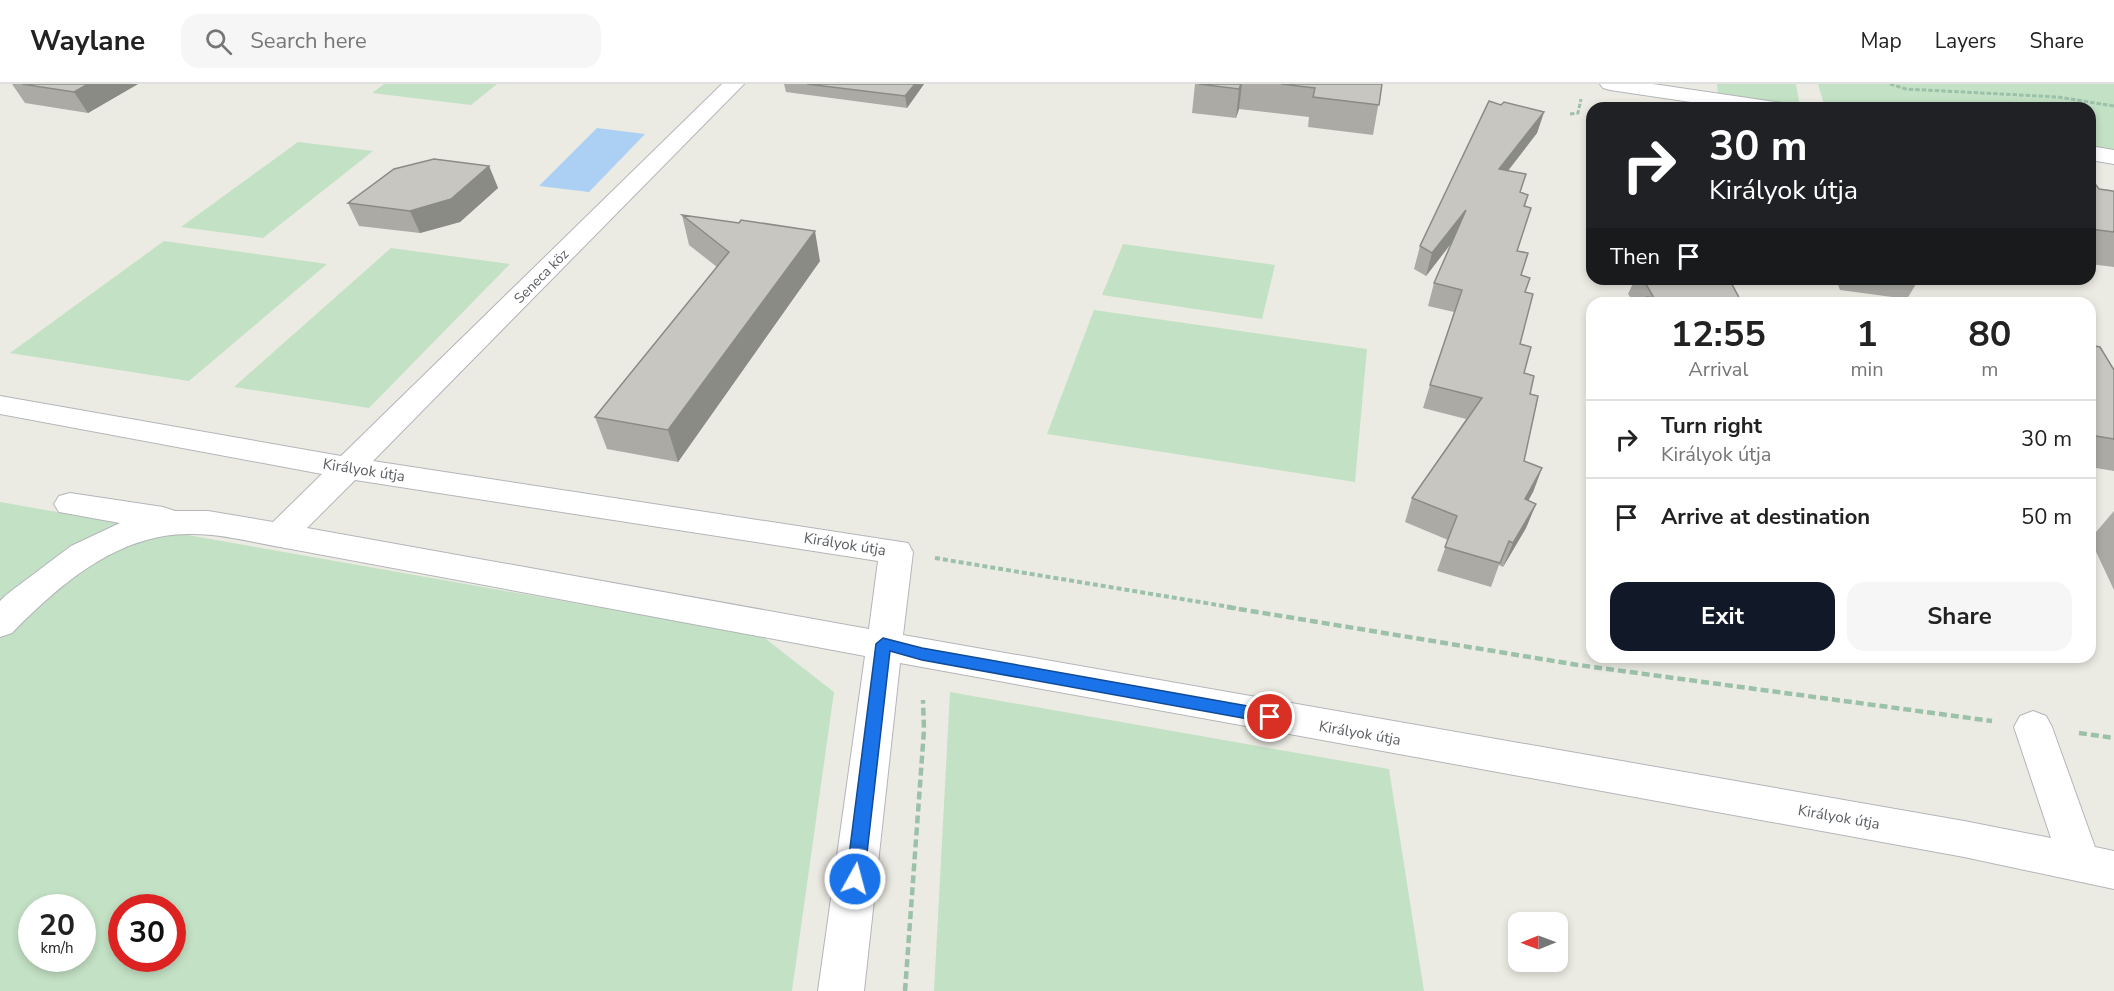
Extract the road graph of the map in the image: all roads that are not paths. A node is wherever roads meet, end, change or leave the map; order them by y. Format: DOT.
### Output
graph roads {
  1 [pos="734,84"];
  2 [pos="1610,84"];
  3 [pos="1734,102"];
  4 [pos="2096,154"];
  5 [pos="2114,157"];
  6 [pos="0,405"];
  7 [pos="348,468"];
  8 [pos="70,504"];
  9 [pos="187,522"];
  10 [pos="280,535"];
  11 [pos="0,623"];
  12 [pos="883,644"];
  13 [pos="2033,727"];
  14 [pos="2097,867"];
  15 [pos="841,991"];
  1 -- 7 [label="street, Seneca köz"];
  2 -- 3 [label="street"];
  4 -- 5 [label="street"];
  6 -- 7 [label="street, Királyok útja"];
  7 -- 10 [label="street, Seneca köz"];
  7 -- 12 [label="street, Királyok útja"];
  8 -- 9 [label="street"];
  9 -- 10 [label="street"];
  9 -- 11 [label="street"];
  10 -- 12 [label="street"];
  12 -- 14 [label="street, Királyok útja"];
  12 -- 15 [label="street"];
  13 -- 14 [label="street"];
}
